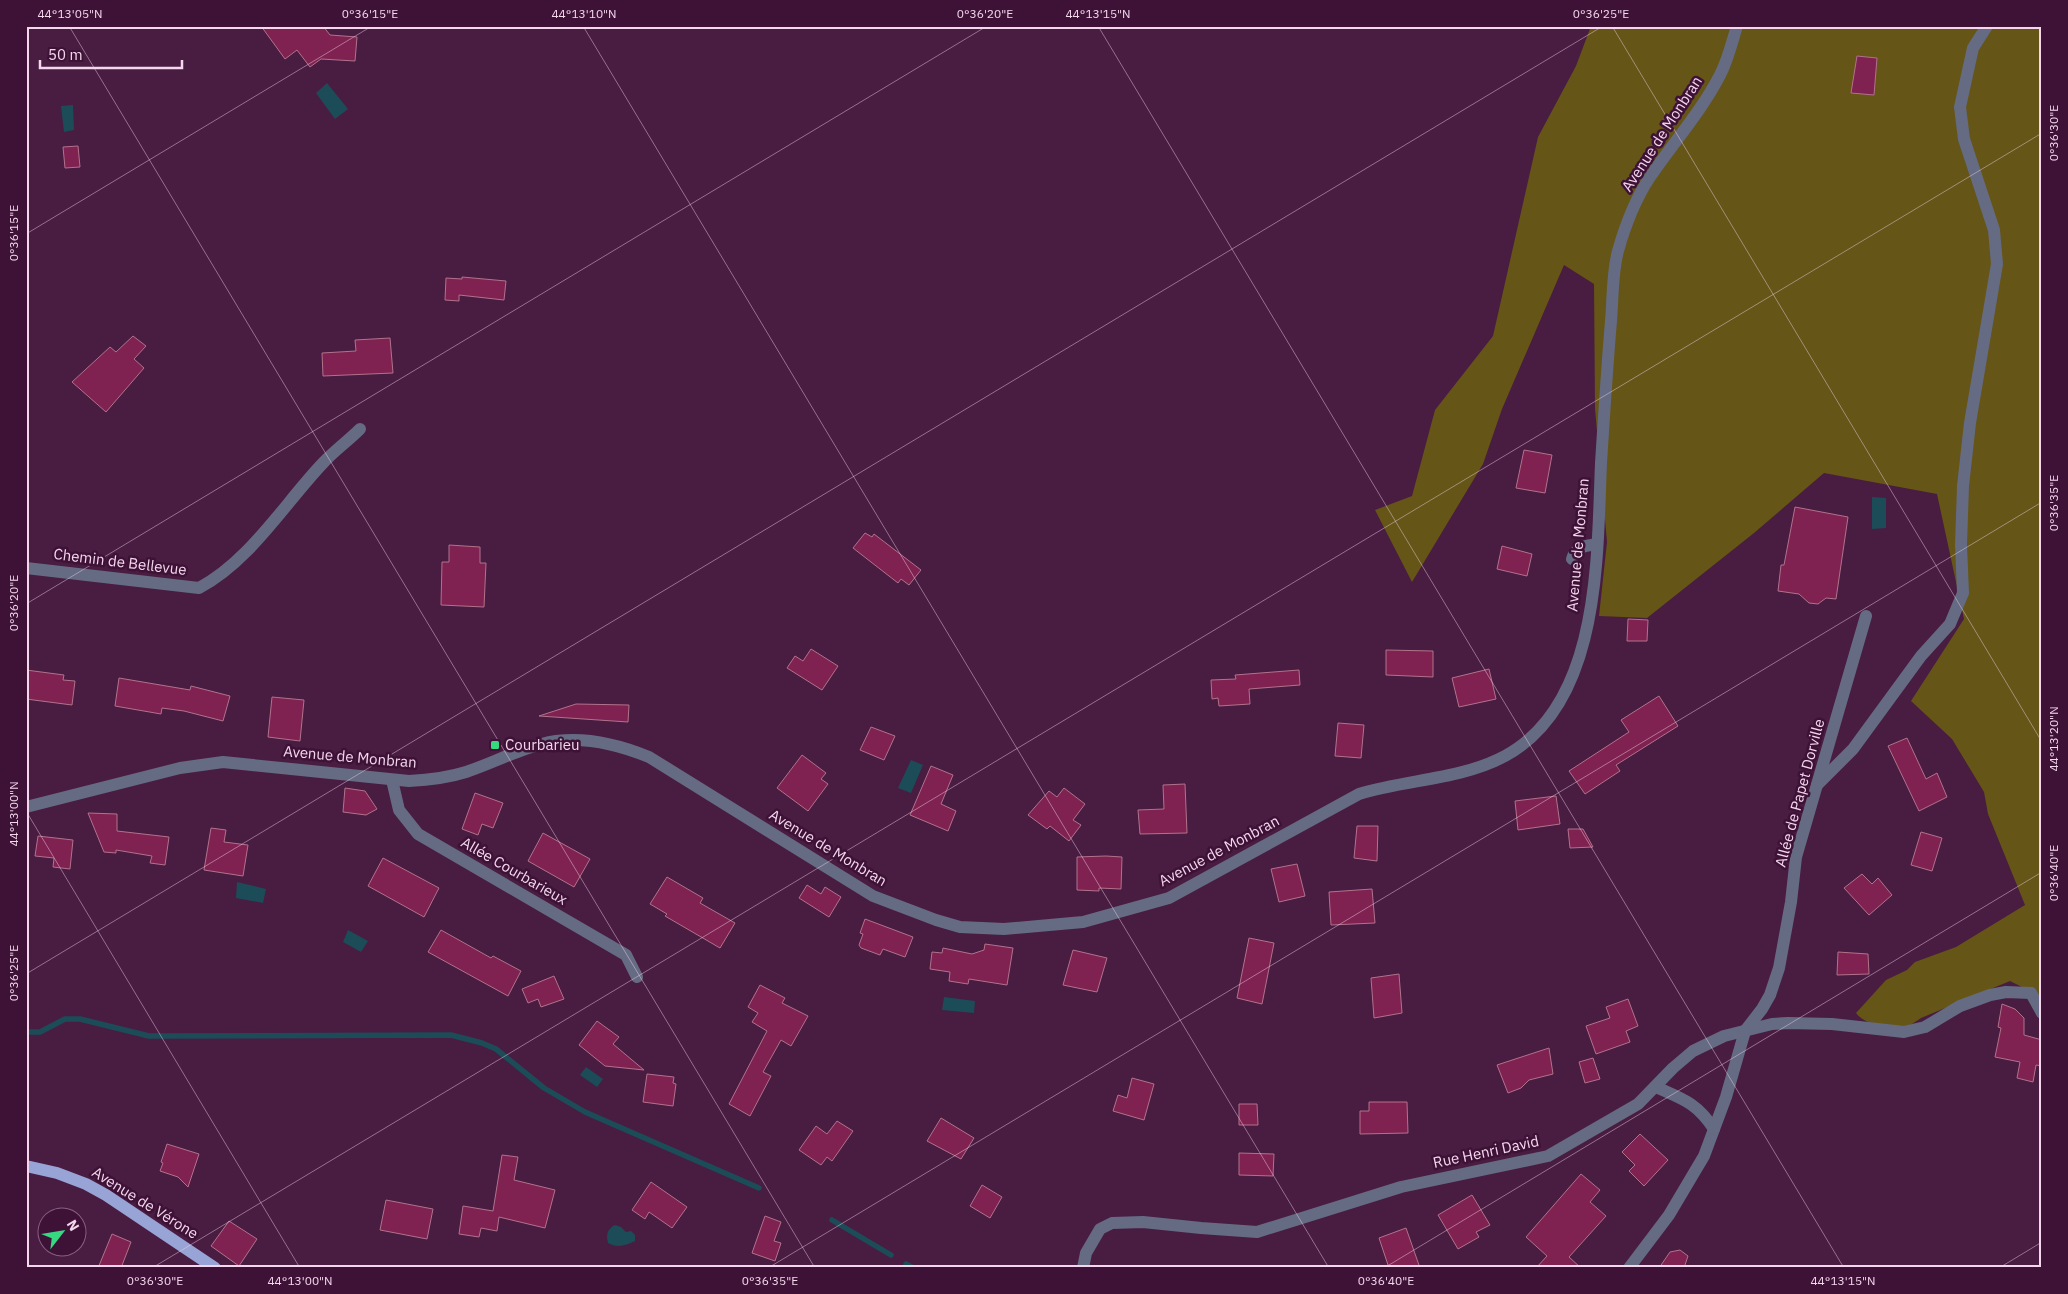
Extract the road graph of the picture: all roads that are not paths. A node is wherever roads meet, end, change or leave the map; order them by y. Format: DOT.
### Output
graph roads {
  1 [pos="1737,26"];
  2 [pos="1986,26"];
  3 [pos="360,429"];
  4 [pos="1597,544"];
  5 [pos="1572,559"];
  6 [pos="26,568"];
  7 [pos="1866,616"];
  8 [pos="392,780"];
  9 [pos="1817,785"];
  10 [pos="26,807"];
  11 [pos="638,977"];
  12 [pos="2036,990"];
  13 [pos="2042,1013"];
  14 [pos="1745,1031"];
  15 [pos="1656,1087"];
  16 [pos="1714,1129"];
  17 [pos="26,1166"];
  18 [pos="215,1268"];
  19 [pos="1082,1268"];
  20 [pos="1629,1268"];
  1 -- 4 [label="street, Avenue de Monbran"];
  2 -- 9 [label="street"];
  3 -- 6 [label="street, Chemin de Bellevue"];
  4 -- 5 [label="street"];
  4 -- 8 [label="street, Avenue de Monbran"];
  7 -- 9 [label="street, Allée de Papet Dorville"];
  8 -- 10 [label="street, Avenue de Monbran"];
  8 -- 11 [label="street, Allée Courbarieux"];
  9 -- 14 [label="street, Allée de Papet Dorville"];
  12 -- 13 [label="street"];
  12 -- 14 [label="street, Rue Henri David"];
  14 -- 15 [label="street, Rue Henri David"];
  14 -- 16 [label="street"];
  15 -- 16 [label="street"];
  15 -- 19 [label="street, Rue Henri David"];
  16 -- 20 [label="street"];
  17 -- 18 [label="main road, Avenue de Vérone"];
}
